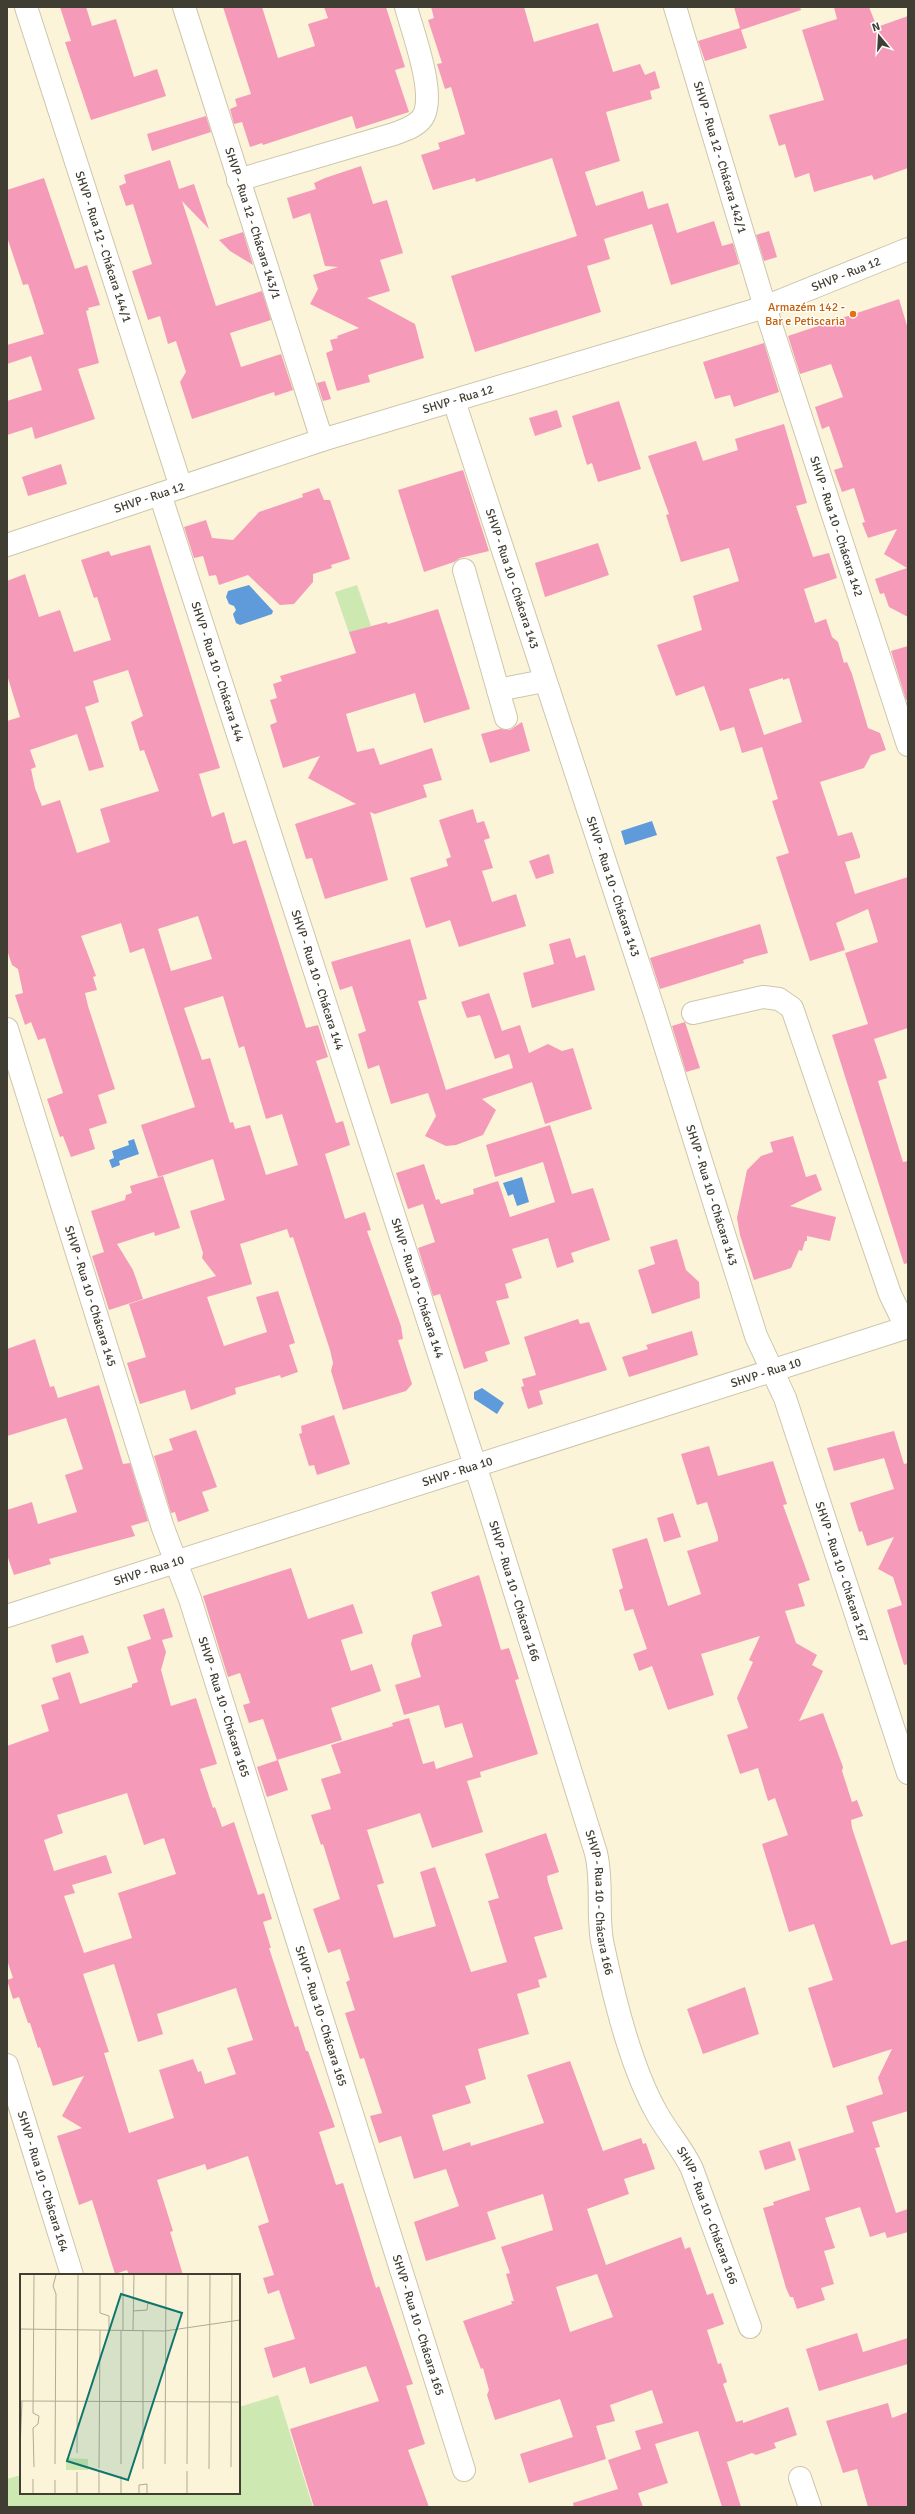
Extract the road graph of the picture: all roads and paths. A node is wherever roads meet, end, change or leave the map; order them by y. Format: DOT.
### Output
graph roads {
  1 [pos="26,7"];
  2 [pos="184,7"];
  3 [pos="406,7"];
  4 [pos="675,7"];
  5 [pos="238,180"];
  6 [pos="908,249"];
  7 [pos="765,307"];
  8 [pos="454,401"];
  9 [pos="322,440"];
  10 [pos="181,487"];
  11 [pos="160,494"];
  12 [pos="7,545"];
  13 [pos="464,570"];
  14 [pos="544,681"];
  15 [pos="498,690"];
  16 [pos="506,718"];
  17 [pos="908,745"];
  18 [pos="693,1013"];
  19 [pos="7,1029"];
  20 [pos="907,1327"];
  21 [pos="772,1371"];
  22 [pos="475,1466"];
  23 [pos="176,1562"];
  24 [pos="7,1616"];
  25 [pos="908,1773"];
  26 [pos="7,2065"];
  27 [pos="72,2274"];
  28 [pos="750,2327"];
  29 [pos="464,2470"];
  30 [pos="800,2478"];
  31 [pos="810,2507"];
  1 -- 10 [label="street, SHVP - Rua 12 - Chácara 144/1"];
  2 -- 5 [label="street, SHVP - Rua 12 - Chácara 143/1"];
  3 -- 5 [label="street"];
  4 -- 7 [label="street, SHVP - Rua 12 - Chácara 142/1"];
  5 -- 9 [label="street, SHVP - Rua 12 - Chácara 143/1"];
  6 -- 7 [label="street, SHVP - Rua 12"];
  7 -- 8 [label="street, SHVP - Rua 12"];
  7 -- 17 [label="street, SHVP - Rua 10 - Chácara 142"];
  8 -- 9 [label="street, SHVP - Rua 12"];
  8 -- 14 [label="street, SHVP - Rua 10 - Chácara 143"];
  9 -- 10 [label="street, SHVP - Rua 12"];
  10 -- 11 [label="street, SHVP - Rua 12"];
  11 -- 12 [label="street, SHVP - Rua 12"];
  11 -- 22 [label="street, SHVP - Rua 10 - Chácara 144"];
  13 -- 15 [label="street"];
  14 -- 15 [label="street"];
  14 -- 21 [label="street, SHVP - Rua 10 - Chácara 143"];
  15 -- 16 [label="street"];
  18 -- 20 [label="street"];
  19 -- 23 [label="street, SHVP - Rua 10 - Chácara 145"];
  20 -- 21 [label="street, SHVP - Rua 10"];
  21 -- 22 [label="street, SHVP - Rua 10"];
  21 -- 25 [label="street, SHVP - Rua 10 - Chácara 167"];
  22 -- 23 [label="street, SHVP - Rua 10"];
  22 -- 28 [label="street, SHVP - Rua 10 - Chácara 166"];
  23 -- 24 [label="street, SHVP - Rua 10"];
  23 -- 29 [label="street, SHVP - Rua 10 - Chácara 165"];
  26 -- 27 [label="street, SHVP - Rua 10 - Chácara 164"];
  30 -- 31 [label="street"];
}
